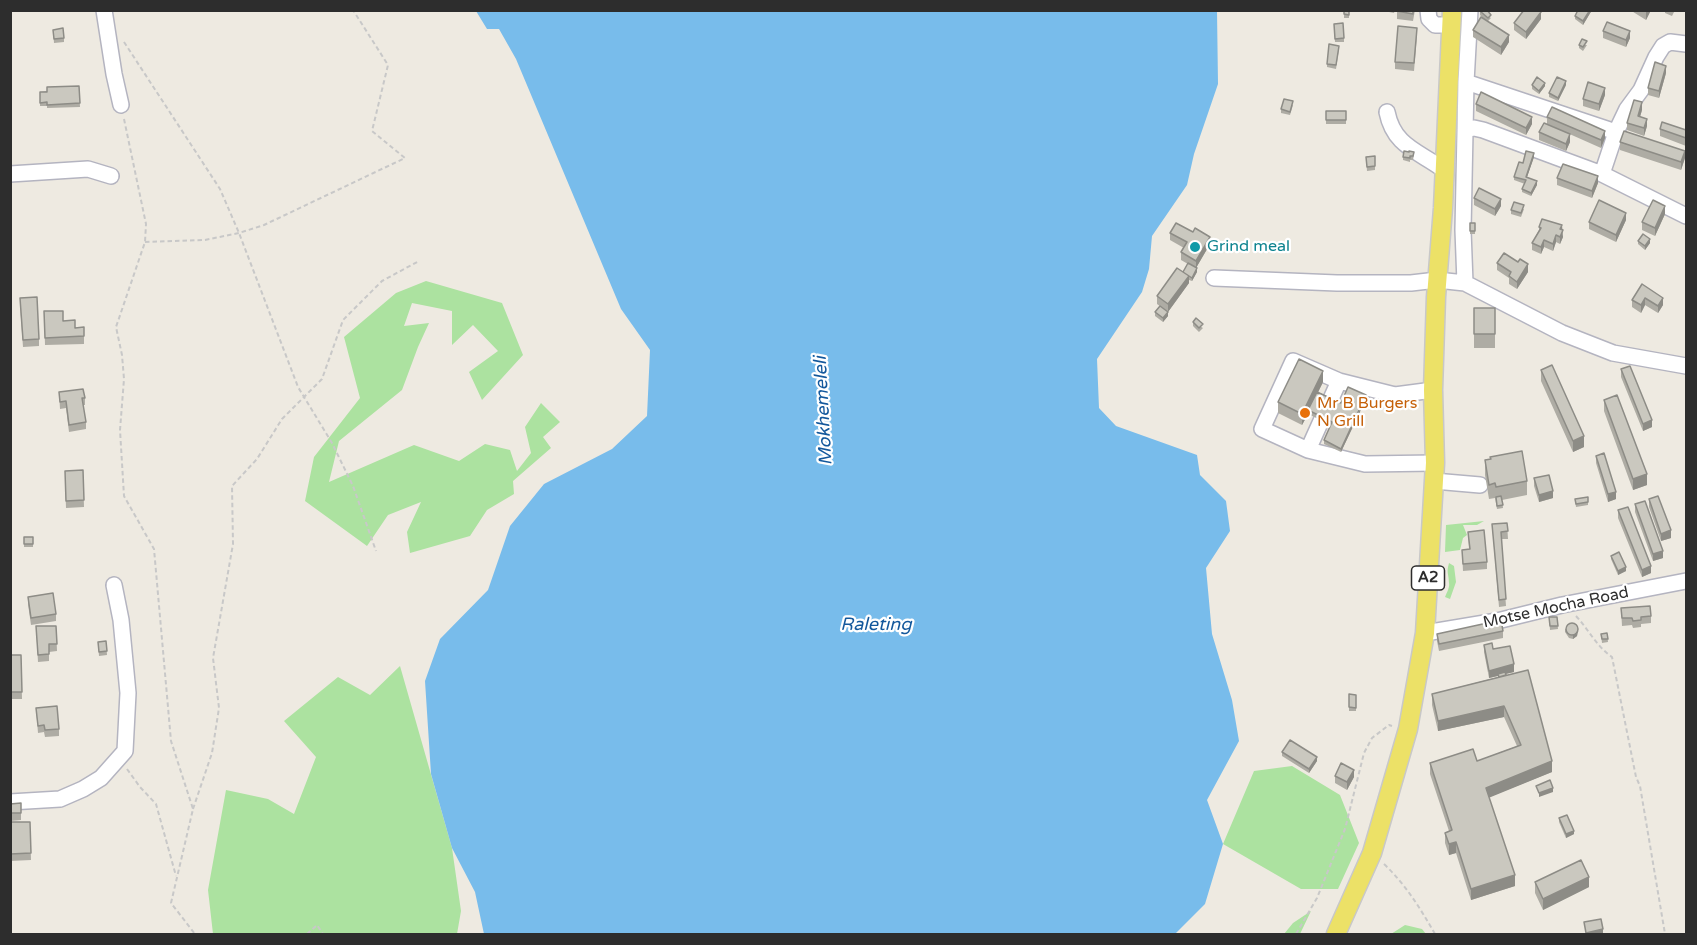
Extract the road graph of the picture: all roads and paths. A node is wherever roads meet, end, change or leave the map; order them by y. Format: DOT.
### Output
graph roads {
  1 [pos="104,10"];
  2 [pos="353,10"];
  3 [pos="1428,10"];
  4 [pos="1470,10"];
  5 [pos="1451,18"];
  6 [pos="122,39"];
  7 [pos="1686,44"];
  8 [pos="1466,82"];
  9 [pos="121,105"];
  10 [pos="1387,112"];
  11 [pos="1465,130"];
  12 [pos="1616,132"];
  13 [pos="1444,170"];
  14 [pos="10,174"];
  15 [pos="1602,174"];
  16 [pos="111,176"];
  17 [pos="1686,216"];
  18 [pos="239,233"];
  19 [pos="145,242"];
  20 [pos="419,261"];
  21 [pos="1214,278"];
  22 [pos="1437,280"];
  23 [pos="1465,283"];
  24 [pos="1686,366"];
  25 [pos="1339,381"];
  26 [pos="1433,390"];
  27 [pos="303,396"];
  28 [pos="1308,450"];
  29 [pos="1435,472"];
  30 [pos="1480,485"];
  31 [pos="376,551"];
  32 [pos="1686,581"];
  33 [pos="114,585"];
  34 [pos="1562,605"];
  35 [pos="1425,633"];
  36 [pos="1408,729"];
  37 [pos="122,754"];
  38 [pos="10,802"];
  39 [pos="193,809"];
  40 [pos="1372,853"];
  41 [pos="177,879"];
  42 [pos="195,934"];
  43 [pos="307,934"];
  44 [pos="323,934"];
  45 [pos="1296,934"];
  46 [pos="1336,934"];
  47 [pos="1435,934"];
  48 [pos="1665,934"];
  1 -- 9 [label="street"];
  2 -- 18 [label="path"];
  3 -- 5 [label="street"];
  4 -- 8 [label="street"];
  5 -- 13 [label="main road, A2"];
  6 -- 18 [label="path"];
  7 -- 12 [label="street"];
  8 -- 11 [label="street"];
  8 -- 12 [label="street"];
  9 -- 19 [label="path"];
  10 -- 13 [label="street"];
  11 -- 15 [label="street"];
  11 -- 23 [label="street"];
  12 -- 15 [label="street"];
  13 -- 22 [label="main road, A2"];
  14 -- 16 [label="street"];
  15 -- 17 [label="street"];
  18 -- 19 [label="path"];
  18 -- 27 [label="path"];
  19 -- 39 [label="path"];
  20 -- 27 [label="path"];
  21 -- 22 [label="street"];
  22 -- 23 [label="street"];
  22 -- 26 [label="main road, A2"];
  23 -- 24 [label="street"];
  25 -- 26 [label="street"];
  25 -- 28 [label="street"];
  25 -- 28 [label="street"];
  26 -- 29 [label="main road, A2"];
  27 -- 31 [label="path"];
  27 -- 39 [label="path"];
  28 -- 29 [label="street"];
  29 -- 30 [label="street"];
  29 -- 35 [label="main road, A2"];
  32 -- 34 [label="street, Motse Mocha Road"];
  33 -- 37 [label="street"];
  34 -- 35 [label="street, Motse Mocha Road"];
  34 -- 48 [label="path"];
  35 -- 36 [label="main road, A2"];
  36 -- 40 [label="main road, A2"];
  36 -- 45 [label="path"];
  37 -- 38 [label="street"];
  37 -- 41 [label="path"];
  39 -- 41 [label="path"];
  40 -- 46 [label="main road, A2"];
  40 -- 47 [label="path"];
  41 -- 42 [label="path"];
  43 -- 44 [label="path"];
}
